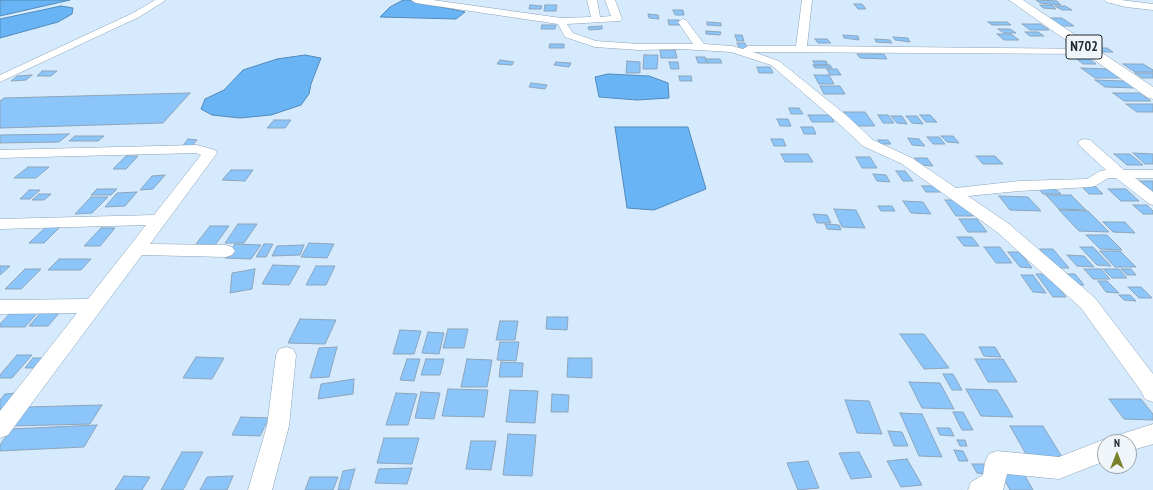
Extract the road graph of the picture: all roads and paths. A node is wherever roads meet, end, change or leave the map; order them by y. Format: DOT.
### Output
graph roads {
  1 [pos="161,0"];
  2 [pos="416,0"];
  3 [pos="592,0"];
  4 [pos="610,0"];
  5 [pos="807,0"];
  6 [pos="1015,0"];
  7 [pos="1109,0"];
  8 [pos="1153,7"];
  9 [pos="596,20"];
  10 [pos="561,21"];
  11 [pos="683,22"];
  12 [pos="701,47"];
  13 [pos="732,49"];
  14 [pos="801,49"];
  15 [pos="1091,51"];
  16 [pos="0,80"];
  17 [pos="1153,94"];
  18 [pos="1085,143"];
  19 [pos="0,154"];
  20 [pos="1120,174"];
  21 [pos="1153,174"];
  22 [pos="953,193"];
  23 [pos="1153,200"];
  24 [pos="159,220"];
  25 [pos="0,224"];
  26 [pos="136,249"];
  27 [pos="226,251"];
  28 [pos="93,306"];
  29 [pos="0,307"];
  30 [pos="286,355"];
  31 [pos="1153,392"];
  32 [pos="2,422"];
  33 [pos="1153,434"];
  34 [pos="1137,439"];
  35 [pos="1097,453"];
  36 [pos="260,490"];
  37 [pos="980,490"];
  1 -- 16 [label="street"];
  2 -- 10 [label="street"];
  3 -- 9 [label="street"];
  4 -- 9 [label="street"];
  5 -- 14 [label="street"];
  6 -- 15 [label="highway, N702"];
  7 -- 8 [label="street"];
  9 -- 10 [label="street"];
  10 -- 12 [label="street"];
  11 -- 12 [label="street"];
  12 -- 13 [label="street"];
  13 -- 14 [label="street"];
  13 -- 22 [label="street"];
  14 -- 15 [label="street"];
  15 -- 17 [label="highway, N702"];
  18 -- 20 [label="street"];
  19 -- 24 [label="street"];
  20 -- 21 [label="street"];
  20 -- 22 [label="street"];
  20 -- 23 [label="street"];
  22 -- 31 [label="street"];
  24 -- 25 [label="street"];
  24 -- 26 [label="street"];
  26 -- 27 [label="street"];
  26 -- 28 [label="street"];
  28 -- 29 [label="street"];
  28 -- 32 [label="street"];
  30 -- 36 [label="street"];
  33 -- 34 [label="street"];
  35 -- 37 [label="street"];
}
